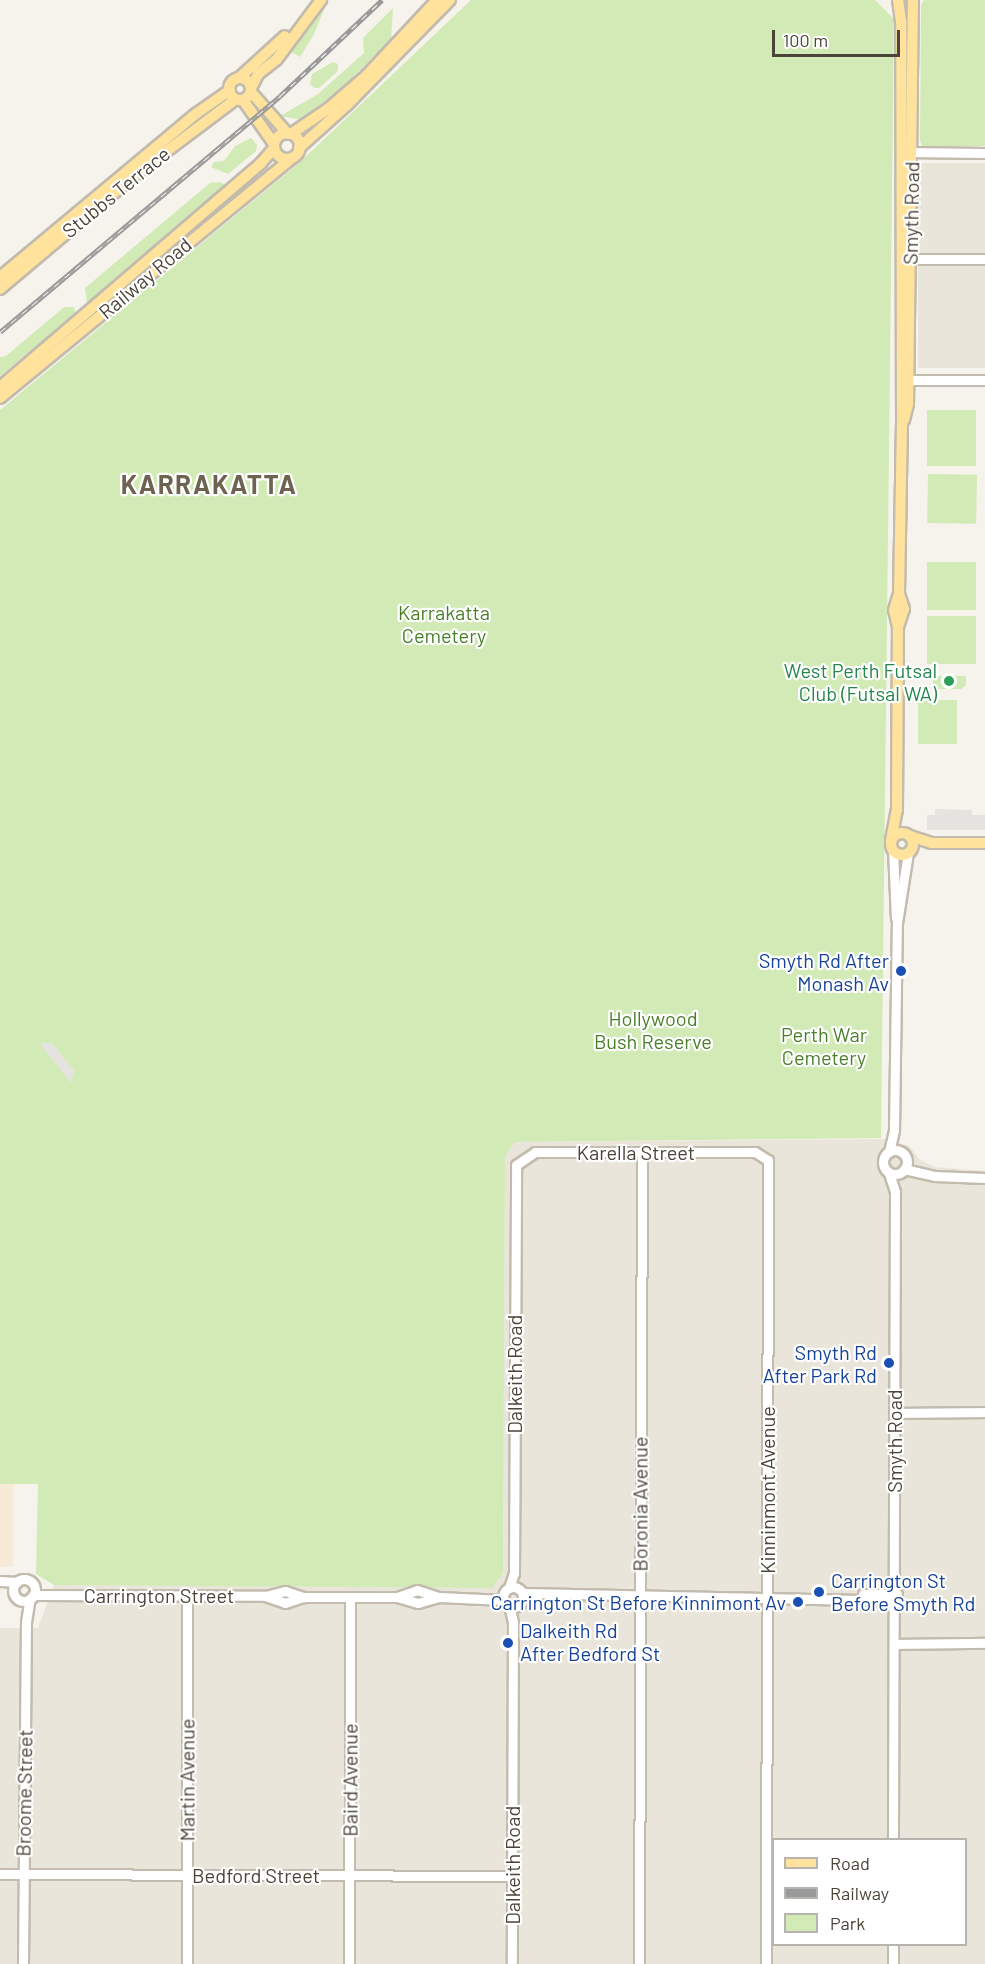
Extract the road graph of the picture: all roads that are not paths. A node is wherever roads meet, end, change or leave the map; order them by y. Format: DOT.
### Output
graph roads {
  1 [pos="313,0"];
  2 [pos="321,0"];
  3 [pos="437,0"];
  4 [pos="450,0"];
  5 [pos="898,0"];
  6 [pos="913,0"];
  7 [pos="242,94"];
  8 [pos="290,134"];
  9 [pos="274,146"];
  10 [pos="299,148"];
  11 [pos="900,152"];
  12 [pos="912,153"];
  13 [pos="985,153"];
  14 [pos="291,159"];
  15 [pos="905,259"];
  16 [pos="985,259"];
  17 [pos="0,277"];
  18 [pos="0,289"];
  19 [pos="904,380"];
  20 [pos="985,380"];
  21 [pos="0,387"];
  22 [pos="0,398"];
  23 [pos="897,810"];
  24 [pos="909,835"];
  25 [pos="931,843"];
  26 [pos="985,843"];
  27 [pos="892,845"];
  28 [pos="909,852"];
  29 [pos="897,923"];
  30 [pos="894,1152"];
  31 [pos="642,1153"];
  32 [pos="768,1160"];
  33 [pos="904,1167"];
  34 [pos="889,1173"];
  35 [pos="514,1175"];
  36 [pos="985,1178"];
  37 [pos="895,1192"];
  38 [pos="985,1412"];
  39 [pos="894,1413"];
  40 [pos="514,1572"];
  41 [pos="0,1581"];
  42 [pos="17,1582"];
  43 [pos="0,1586"];
  44 [pos="32,1594"];
  45 [pos="16,1595"];
  46 [pos="187,1596"];
  47 [pos="507,1596"];
  48 [pos="350,1597"];
  49 [pos="521,1597"];
  50 [pos="640,1597"];
  51 [pos="767,1597"];
  52 [pos="894,1598"];
  53 [pos="26,1623"];
  54 [pos="513,1623"];
  55 [pos="985,1643"];
  56 [pos="897,1644"];
  57 [pos="894,1681"];
  58 [pos="893,1838"];
  59 [pos="0,1874"];
  60 [pos="23,1874"];
  61 [pos="187,1875"];
  62 [pos="350,1875"];
  63 [pos="512,1876"];
  64 [pos="893,1946"];
  65 [pos="23,1964"];
  66 [pos="187,1964"];
  67 [pos="350,1964"];
  68 [pos="512,1964"];
  69 [pos="639,1964"];
  70 [pos="766,1964"];
  71 [pos="893,1964"];
  1 -- 7 [label="main road"];
  2 -- 7 [label="main road, Stubbs Terrace"];
  3 -- 8 [label="main road"];
  4 -- 10 [label="main road"];
  5 -- 11 [label="main road, Smyth Road"];
  6 -- 12 [label="main road, Smyth Road"];
  7 -- 8 [label="main road"];
  7 -- 9 [label="main road"];
  7 -- 17 [label="main road, Stubbs Terrace"];
  7 -- 18 [label="main road, Stubbs Terrace"];
  8 -- 9 [label="main road"];
  8 -- 10 [label="main road"];
  9 -- 14 [label="main road"];
  9 -- 21 [label="main road, Railway Road"];
  10 -- 14 [label="main road"];
  11 -- 12 [label="street"];
  11 -- 15 [label="main road, Smyth Road"];
  12 -- 13 [label="street"];
  12 -- 15 [label="main road, Smyth Road"];
  14 -- 22 [label="main road, Railway Road"];
  15 -- 16 [label="street"];
  15 -- 19 [label="main road, Smyth Road"];
  19 -- 20 [label="street"];
  19 -- 23 [label="main road, Smyth Road"];
  23 -- 24 [label="main road, Smyth Road"];
  23 -- 27 [label="main road, Smyth Road"];
  24 -- 25 [label="main road"];
  24 -- 27 [label="main road"];
  24 -- 28 [label="main road"];
  25 -- 26 [label="main road"];
  25 -- 28 [label="main road"];
  27 -- 28 [label="main road"];
  27 -- 29 [label="street, Smyth Road"];
  28 -- 29 [label="street, Smyth Road"];
  29 -- 30 [label="street, Smyth Road"];
  30 -- 33 [label="street"];
  30 -- 34 [label="street, Smyth Road"];
  31 -- 32 [label="street, Karella Street"];
  31 -- 35 [label="street, Karella Street"];
  31 -- 50 [label="street, Boronia Avenue"];
  32 -- 51 [label="street, Kinninmont Avenue"];
  33 -- 34 [label="street"];
  33 -- 36 [label="street"];
  33 -- 37 [label="street, Smyth Road"];
  34 -- 37 [label="street, Smyth Road"];
  35 -- 40 [label="street, Dalkeith Road"];
  37 -- 39 [label="street, Smyth Road"];
  38 -- 39 [label="street"];
  39 -- 52 [label="street, Smyth Road"];
  40 -- 47 [label="street, Dalkeith Road"];
  40 -- 49 [label="street, Dalkeith Road"];
  41 -- 42 [label="street"];
  42 -- 44 [label="street"];
  42 -- 45 [label="street"];
  43 -- 45 [label="street"];
  44 -- 45 [label="street, Carrington Street"];
  44 -- 46 [label="street, Carrington Street"];
  44 -- 53 [label="street, Broome Street"];
  45 -- 53 [label="street, Broome Street"];
  46 -- 48 [label="street, Carrington Street"];
  46 -- 61 [label="street, Martin Avenue"];
  47 -- 48 [label="street, Carrington Street"];
  47 -- 49 [label="street"];
  47 -- 49 [label="street"];
  47 -- 54 [label="street, Dalkeith Road"];
  48 -- 62 [label="street, Baird Avenue"];
  49 -- 50 [label="street"];
  49 -- 54 [label="street, Dalkeith Road"];
  50 -- 51 [label="street"];
  50 -- 69 [label="street, Boronia Avenue"];
  51 -- 52 [label="street"];
  51 -- 70 [label="street, Kinninmont Avenue"];
  52 -- 56 [label="street, Smyth Road"];
  52 -- 57 [label="street, Smyth Road"];
  53 -- 60 [label="street, Broome Street"];
  54 -- 63 [label="street, Dalkeith Road"];
  55 -- 56 [label="street"];
  56 -- 57 [label="street, Smyth Road"];
  57 -- 58 [label="street, Smyth Road"];
  59 -- 60 [label="street, Bedford Street"];
  60 -- 61 [label="street, Bedford Street"];
  60 -- 65 [label="street, Broome Street"];
  61 -- 62 [label="street, Bedford Street"];
  61 -- 66 [label="street, Martin Avenue"];
  62 -- 63 [label="street, Bedford Street"];
  62 -- 67 [label="street, Baird Avenue"];
  63 -- 68 [label="street, Dalkeith Road"];
  64 -- 71 [label="street"];
}
